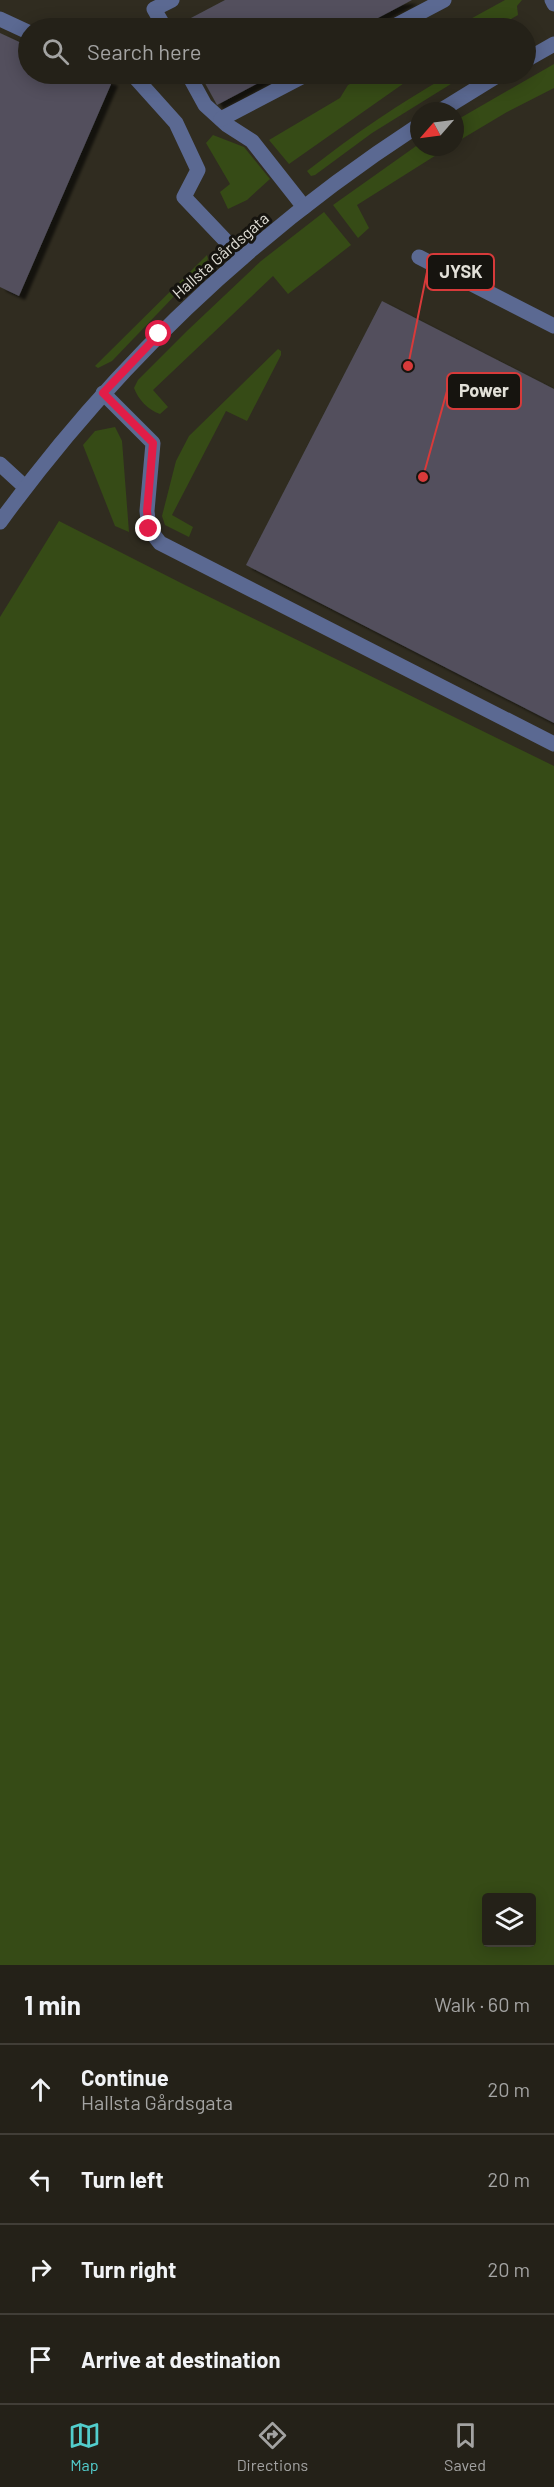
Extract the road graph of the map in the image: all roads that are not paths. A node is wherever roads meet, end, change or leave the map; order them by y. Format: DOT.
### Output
graph roads {
  1 [pos="172,0"];
  2 [pos="444,0"];
  3 [pos="552,0"];
  4 [pos="554,4"];
  5 [pos="159,18"];
  6 [pos="410,18"];
  7 [pos="0,19"];
  8 [pos="18,27"];
  9 [pos="554,44"];
  10 [pos="536,54"];
  11 [pos="141,84"];
  12 [pos="193,84"];
  13 [pos="288,84"];
  14 [pos="484,84"];
  15 [pos="455,102"];
  16 [pos="221,119"];
  17 [pos="410,131"];
  18 [pos="304,207"];
  19 [pos="419,257"];
  20 [pos="242,258"];
  21 [pos="554,326"];
  22 [pos="103,393"];
  23 [pos="0,464"];
  24 [pos="25,487"];
  25 [pos="0,522"];
  26 [pos="554,744"];
  1 -- 5 [label="street"];
  2 -- 6 [label="street"];
  3 -- 4 [label="street"];
  7 -- 8 [label="street"];
  9 -- 10 [label="street"];
  11 -- 20 [label="street"];
  12 -- 16 [label="street"];
  13 -- 16 [label="street"];
  14 -- 15 [label="street"];
  16 -- 18 [label="street"];
  17 -- 18 [label="street, Hallsta Gårdsgata"];
  18 -- 20 [label="street, Hallsta Gårdsgata"];
  19 -- 21 [label="street"];
  20 -- 22 [label="street, Hallsta Gårdsgata"];
  22 -- 24 [label="street, Hallsta Gårdsgata"];
  22 -- 26 [label="street"];
  23 -- 24 [label="street"];
  24 -- 25 [label="street, Hallsta Gårdsgata"];
}
